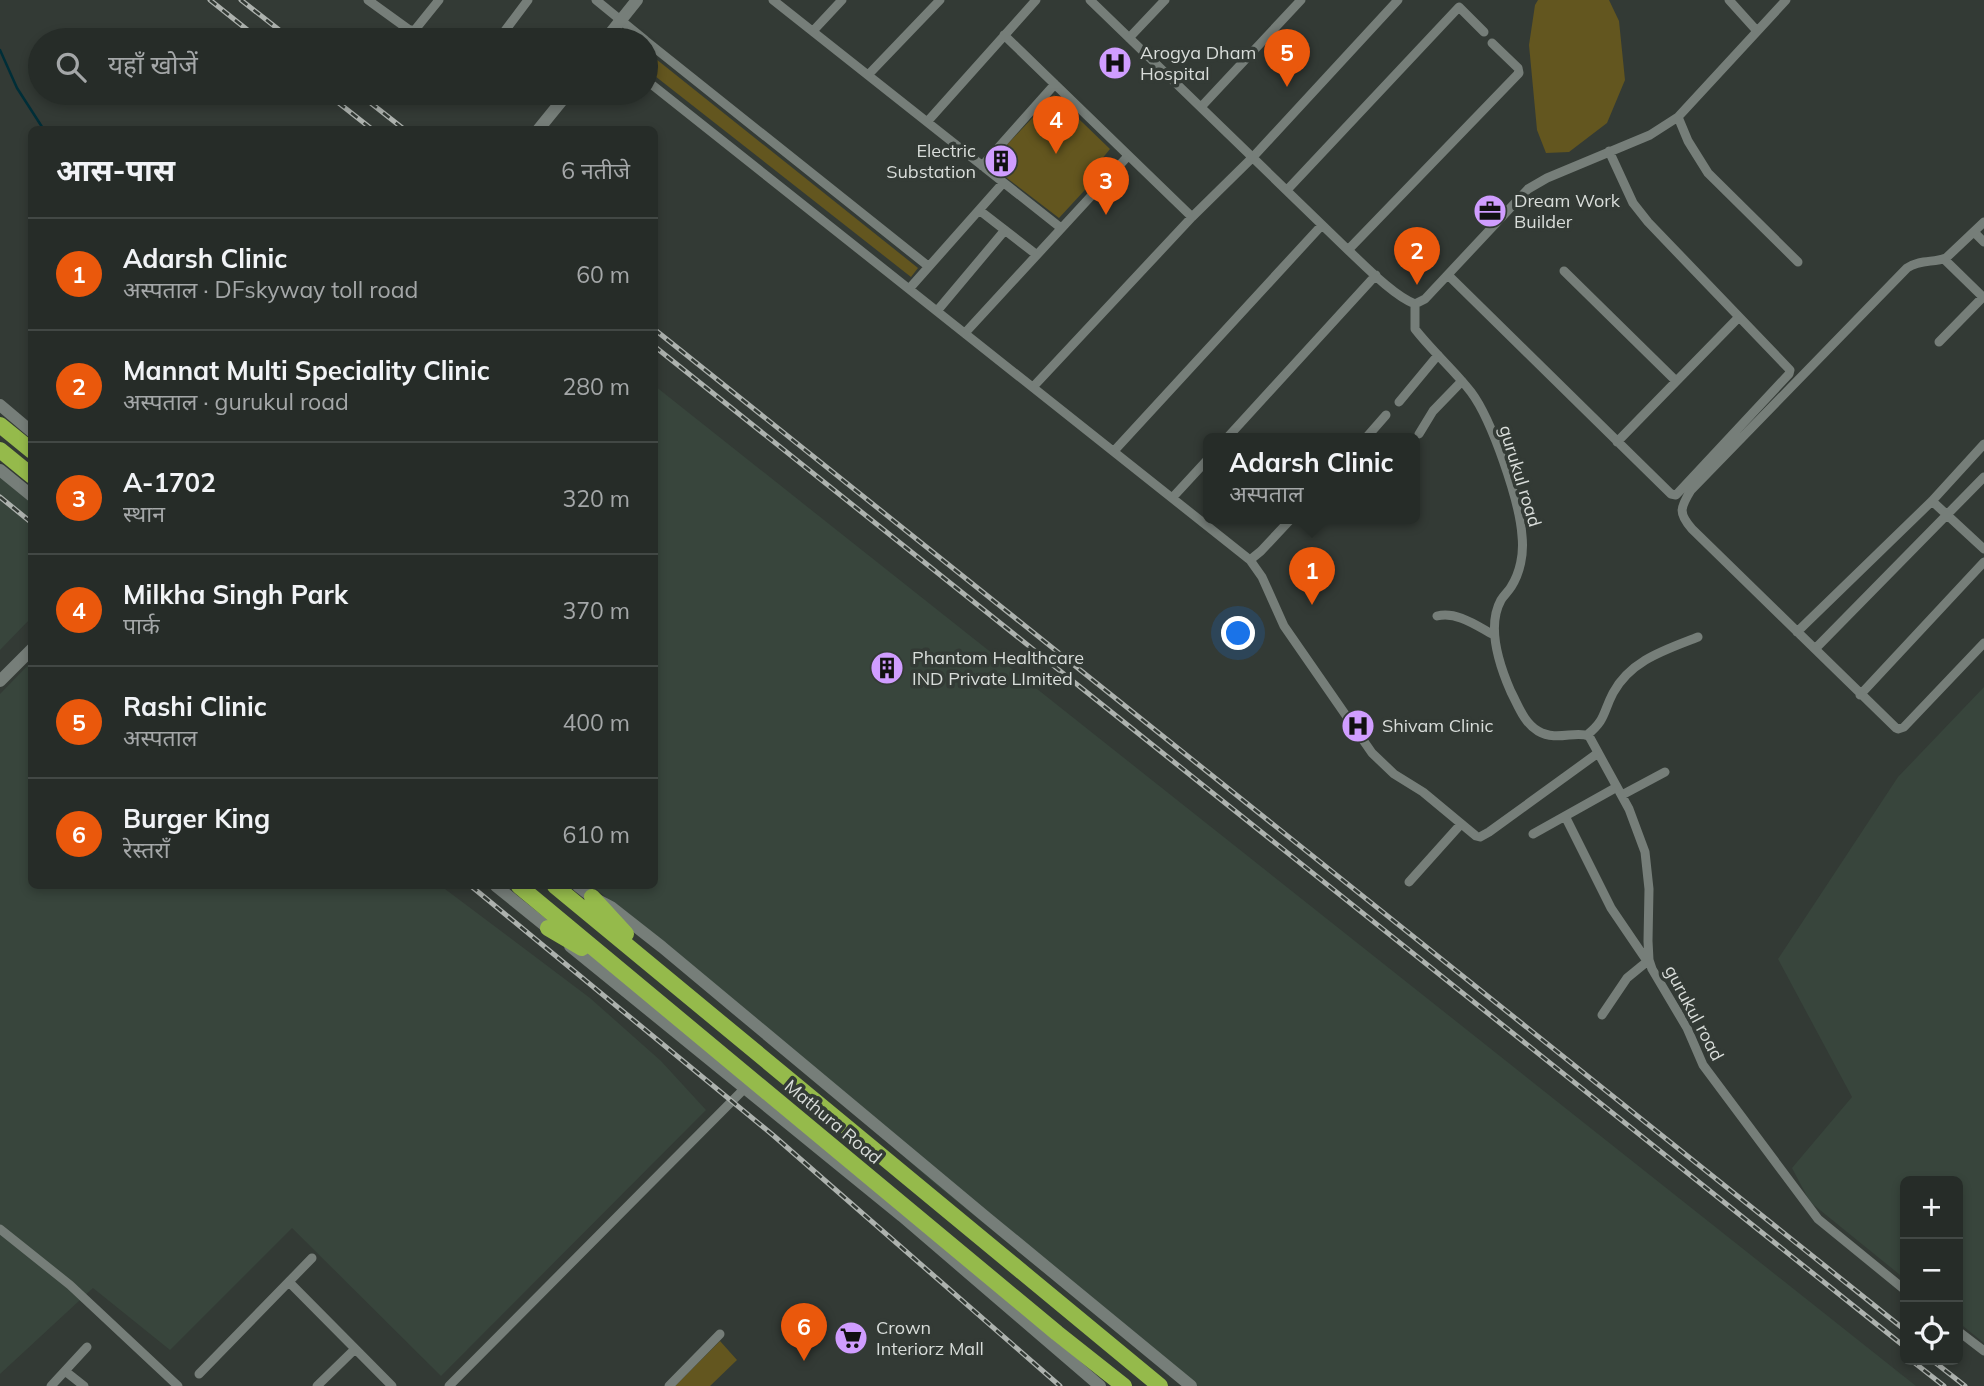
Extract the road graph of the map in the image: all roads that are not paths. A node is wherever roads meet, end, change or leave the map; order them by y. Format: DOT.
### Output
graph roads {
  1 [pos="368,0"];
  2 [pos="439,0"];
  3 [pos="528,0"];
  4 [pos="596,0"];
  5 [pos="637,0"];
  6 [pos="774,0"];
  7 [pos="842,0"];
  8 [pos="940,0"];
  9 [pos="1036,0"];
  10 [pos="1090,0"];
  11 [pos="1165,0"];
  12 [pos="1301,0"];
  13 [pos="1398,0"];
  14 [pos="1729,0"];
  15 [pos="1786,0"];
  16 [pos="621,20"];
  17 [pos="407,28"];
  18 [pos="416,28"];
  19 [pos="507,28"];
  20 [pos="615,28"];
  21 [pos="630,28"];
  22 [pos="1757,30"];
  23 [pos="813,31"];
  24 [pos="1484,32"];
  25 [pos="1004,35"];
  26 [pos="1129,38"];
  27 [pos="1492,43"];
  28 [pos="658,51"];
  29 [pos="868,75"];
  30 [pos="1055,84"];
  31 [pos="658,90"];
  32 [pos="558,105"];
  33 [pos="1201,107"];
  34 [pos="1678,117"];
  35 [pos="927,121"];
  36 [pos="541,126"];
  37 [pos="1609,151"];
  38 [pos="1128,156"];
  39 [pos="1253,156"];
  40 [pos="982,166"];
  41 [pos="1003,183"];
  42 [pos="1287,190"];
  43 [pos="979,210"];
  44 [pos="1192,217"];
  45 [pos="1984,222"];
  46 [pos="1322,225"];
  47 [pos="1061,229"];
  48 [pos="1005,230"];
  49 [pos="1974,232"];
  50 [pos="1984,242"];
  51 [pos="1348,250"];
  52 [pos="1037,255"];
  53 [pos="1944,259"];
  54 [pos="1798,262"];
  55 [pos="928,266"];
  56 [pos="1564,271"];
  57 [pos="1376,275"];
  58 [pos="1448,275"];
  59 [pos="909,289"];
  60 [pos="1983,297"];
  61 [pos="1415,304"];
  62 [pos="937,311"];
  63 [pos="1739,317"];
  64 [pos="965,333"];
  65 [pos="1939,342"];
  66 [pos="1438,355"];
  67 [pos="1676,381"];
  68 [pos="1462,382"];
  69 [pos="1033,387"];
  70 [pos="1399,402"];
  71 [pos="0,405"];
  72 [pos="1386,415"];
  73 [pos="0,425"];
  74 [pos="28,429"];
  75 [pos="1231,433"];
  76 [pos="1370,433"];
  77 [pos="1420,433"];
  78 [pos="1617,442"];
  79 [pos="1984,444"];
  80 [pos="28,449"];
  81 [pos="0,450"];
  82 [pos="1114,451"];
  83 [pos="1203,464"];
  84 [pos="0,470"];
  85 [pos="28,473"];
  86 [pos="1984,477"];
  87 [pos="28,493"];
  88 [pos="1173,497"];
  89 [pos="1933,500"];
  90 [pos="1948,515"];
  91 [pos="1203,522"];
  92 [pos="1206,524"];
  93 [pos="1286,524"];
  94 [pos="1984,549"];
  95 [pos="1250,560"];
  96 [pos="1984,562"];
  97 [pos="1437,616"];
  98 [pos="1797,632"];
  99 [pos="1494,635"];
  100 [pos="1699,637"];
  101 [pos="1984,643"];
  102 [pos="1815,649"];
  103 [pos="28,653"];
  104 [pos="0,681"];
  105 [pos="1860,695"];
  106 [pos="1587,735"];
  107 [pos="1598,753"];
  108 [pos="1665,772"];
  109 [pos="1619,791"];
  110 [pos="1565,816"];
  111 [pos="1461,824"];
  112 [pos="1533,834"];
  113 [pos="1409,882"];
  114 [pos="500,889"];
  115 [pos="523,889"];
  116 [pos="561,889"];
  117 [pos="580,889"];
  118 [pos="587,903"];
  119 [pos="548,928"];
  120 [pos="1648,960"];
  121 [pos="618,968"];
  122 [pos="1602,1015"];
  123 [pos="746,1088"];
  124 [pos="0,1229"];
  125 [pos="312,1258"];
  126 [pos="289,1282"];
  127 [pos="1900,1286"];
  128 [pos="720,1334"];
  129 [pos="1963,1335"];
  130 [pos="87,1347"];
  131 [pos="355,1349"];
  132 [pos="1984,1351"];
  133 [pos="1084,1354"];
  134 [pos="65,1371"];
  135 [pos="199,1374"];
  136 [pos="51,1386"];
  137 [pos="85,1386"];
  138 [pos="178,1386"];
  139 [pos="317,1386"];
  140 [pos="392,1386"];
  141 [pos="449,1386"];
  142 [pos="669,1386"];
  143 [pos="1100,1386"];
  144 [pos="1110,1386"];
  145 [pos="1124,1386"];
  146 [pos="1160,1386"];
  147 [pos="1191,1386"];
  1 -- 17 [label="street"];
  2 -- 18 [label="street"];
  3 -- 19 [label="street"];
  4 -- 16 [label="street"];
  5 -- 16 [label="main road"];
  6 -- 23 [label="street"];
  7 -- 23 [label="street"];
  8 -- 29 [label="street"];
  9 -- 25 [label="street"];
  10 -- 26 [label="street"];
  11 -- 26 [label="street"];
  12 -- 33 [label="street"];
  13 -- 39 [label="street"];
  14 -- 22 [label="street"];
  15 -- 22 [label="street"];
  16 -- 20 [label="main road"];
  16 -- 21 [label="street"];
  22 -- 34 [label="street"];
  23 -- 29 [label="street"];
  24 -- 42 [label="street"];
  25 -- 30 [label="street"];
  25 -- 35 [label="street"];
  26 -- 33 [label="street"];
  27 -- 51 [label="street"];
  28 -- 55 [label="street"];
  29 -- 35 [label="street"];
  30 -- 38 [label="street"];
  30 -- 40 [label="street"];
  31 -- 59 [label="street"];
  32 -- 36 [label="main road"];
  33 -- 39 [label="street"];
  34 -- 37 [label="street"];
  34 -- 54 [label="street"];
  35 -- 40 [label="street"];
  37 -- 58 [label="street"];
  37 -- 63 [label="street"];
  38 -- 44 [label="street"];
  38 -- 47 [label="street"];
  39 -- 42 [label="street"];
  39 -- 44 [label="street"];
  40 -- 41 [label="street"];
  41 -- 43 [label="street"];
  41 -- 47 [label="street"];
  42 -- 46 [label="street"];
  43 -- 48 [label="street"];
  43 -- 55 [label="street"];
  44 -- 69 [label="street"];
  45 -- 49 [label="street"];
  46 -- 51 [label="street"];
  46 -- 82 [label="street"];
  47 -- 52 [label="street"];
  48 -- 52 [label="street"];
  48 -- 62 [label="street"];
  49 -- 50 [label="street"];
  49 -- 53 [label="street"];
  51 -- 57 [label="street"];
  52 -- 64 [label="street"];
  53 -- 60 [label="street"];
  53 -- 98 [label="street"];
  55 -- 59 [label="street"];
  56 -- 67 [label="street"];
  57 -- 61 [label="street"];
  57 -- 75 [label="street"];
  58 -- 61 [label="street"];
  58 -- 78 [label="street"];
  59 -- 62 [label="street"];
  60 -- 65 [label="street"];
  61 -- 66 [label="street, gurukul road"];
  62 -- 64 [label="street"];
  63 -- 67 [label="street"];
  63 -- 78 [label="street"];
  64 -- 69 [label="street"];
  66 -- 68 [label="street, gurukul road"];
  66 -- 70 [label="street"];
  67 -- 78 [label="street"];
  68 -- 77 [label="street"];
  68 -- 99 [label="street, gurukul road"];
  69 -- 82 [label="street"];
  71 -- 74 [label="main road"];
  72 -- 76 [label="street"];
  73 -- 80 [label="highway"];
  79 -- 89 [label="street"];
  81 -- 85 [label="highway"];
  82 -- 88 [label="street"];
  83 -- 88 [label="street"];
  84 -- 87 [label="main road"];
  86 -- 90 [label="street"];
  88 -- 91 [label="street"];
  89 -- 90 [label="street"];
  89 -- 98 [label="street"];
  90 -- 94 [label="street"];
  90 -- 102 [label="street"];
  92 -- 95 [label="street"];
  93 -- 95 [label="street"];
  95 -- 111 [label="street"];
  96 -- 105 [label="street"];
  97 -- 99 [label="street"];
  98 -- 102 [label="street"];
  99 -- 106 [label="street, gurukul road"];
  100 -- 106 [label="street"];
  101 -- 105 [label="street"];
  102 -- 105 [label="street"];
  103 -- 104 [label="main road"];
  106 -- 107 [label="street, gurukul road"];
  107 -- 109 [label="street, gurukul road"];
  107 -- 111 [label="street"];
  108 -- 109 [label="street"];
  109 -- 110 [label="street"];
  109 -- 120 [label="street, gurukul road"];
  110 -- 112 [label="street"];
  110 -- 120 [label="street"];
  111 -- 113 [label="street"];
  114 -- 119 [label="main road"];
  115 -- 121 [label="highway, Mathura Road"];
  116 -- 118 [label="highway, Mathura Road"];
  117 -- 118 [label="main road"];
  118 -- 146 [label="highway, Mathura Road"];
  118 -- 147 [label="main road"];
  119 -- 121 [label="highway"];
  119 -- 123 [label="main road"];
  120 -- 122 [label="street"];
  120 -- 127 [label="street, gurukul road"];
  121 -- 133 [label="highway, Mathura Road"];
  123 -- 141 [label="street"];
  123 -- 143 [label="main road"];
  124 -- 138 [label="street"];
  125 -- 126 [label="street"];
  126 -- 131 [label="street"];
  126 -- 135 [label="street"];
  128 -- 142 [label="street"];
  129 -- 132 [label="street"];
  130 -- 134 [label="street"];
  131 -- 139 [label="street"];
  131 -- 140 [label="street"];
  133 -- 144 [label="highway"];
  133 -- 145 [label="highway, Mathura Road"];
  134 -- 136 [label="street"];
  134 -- 137 [label="street"];
}
